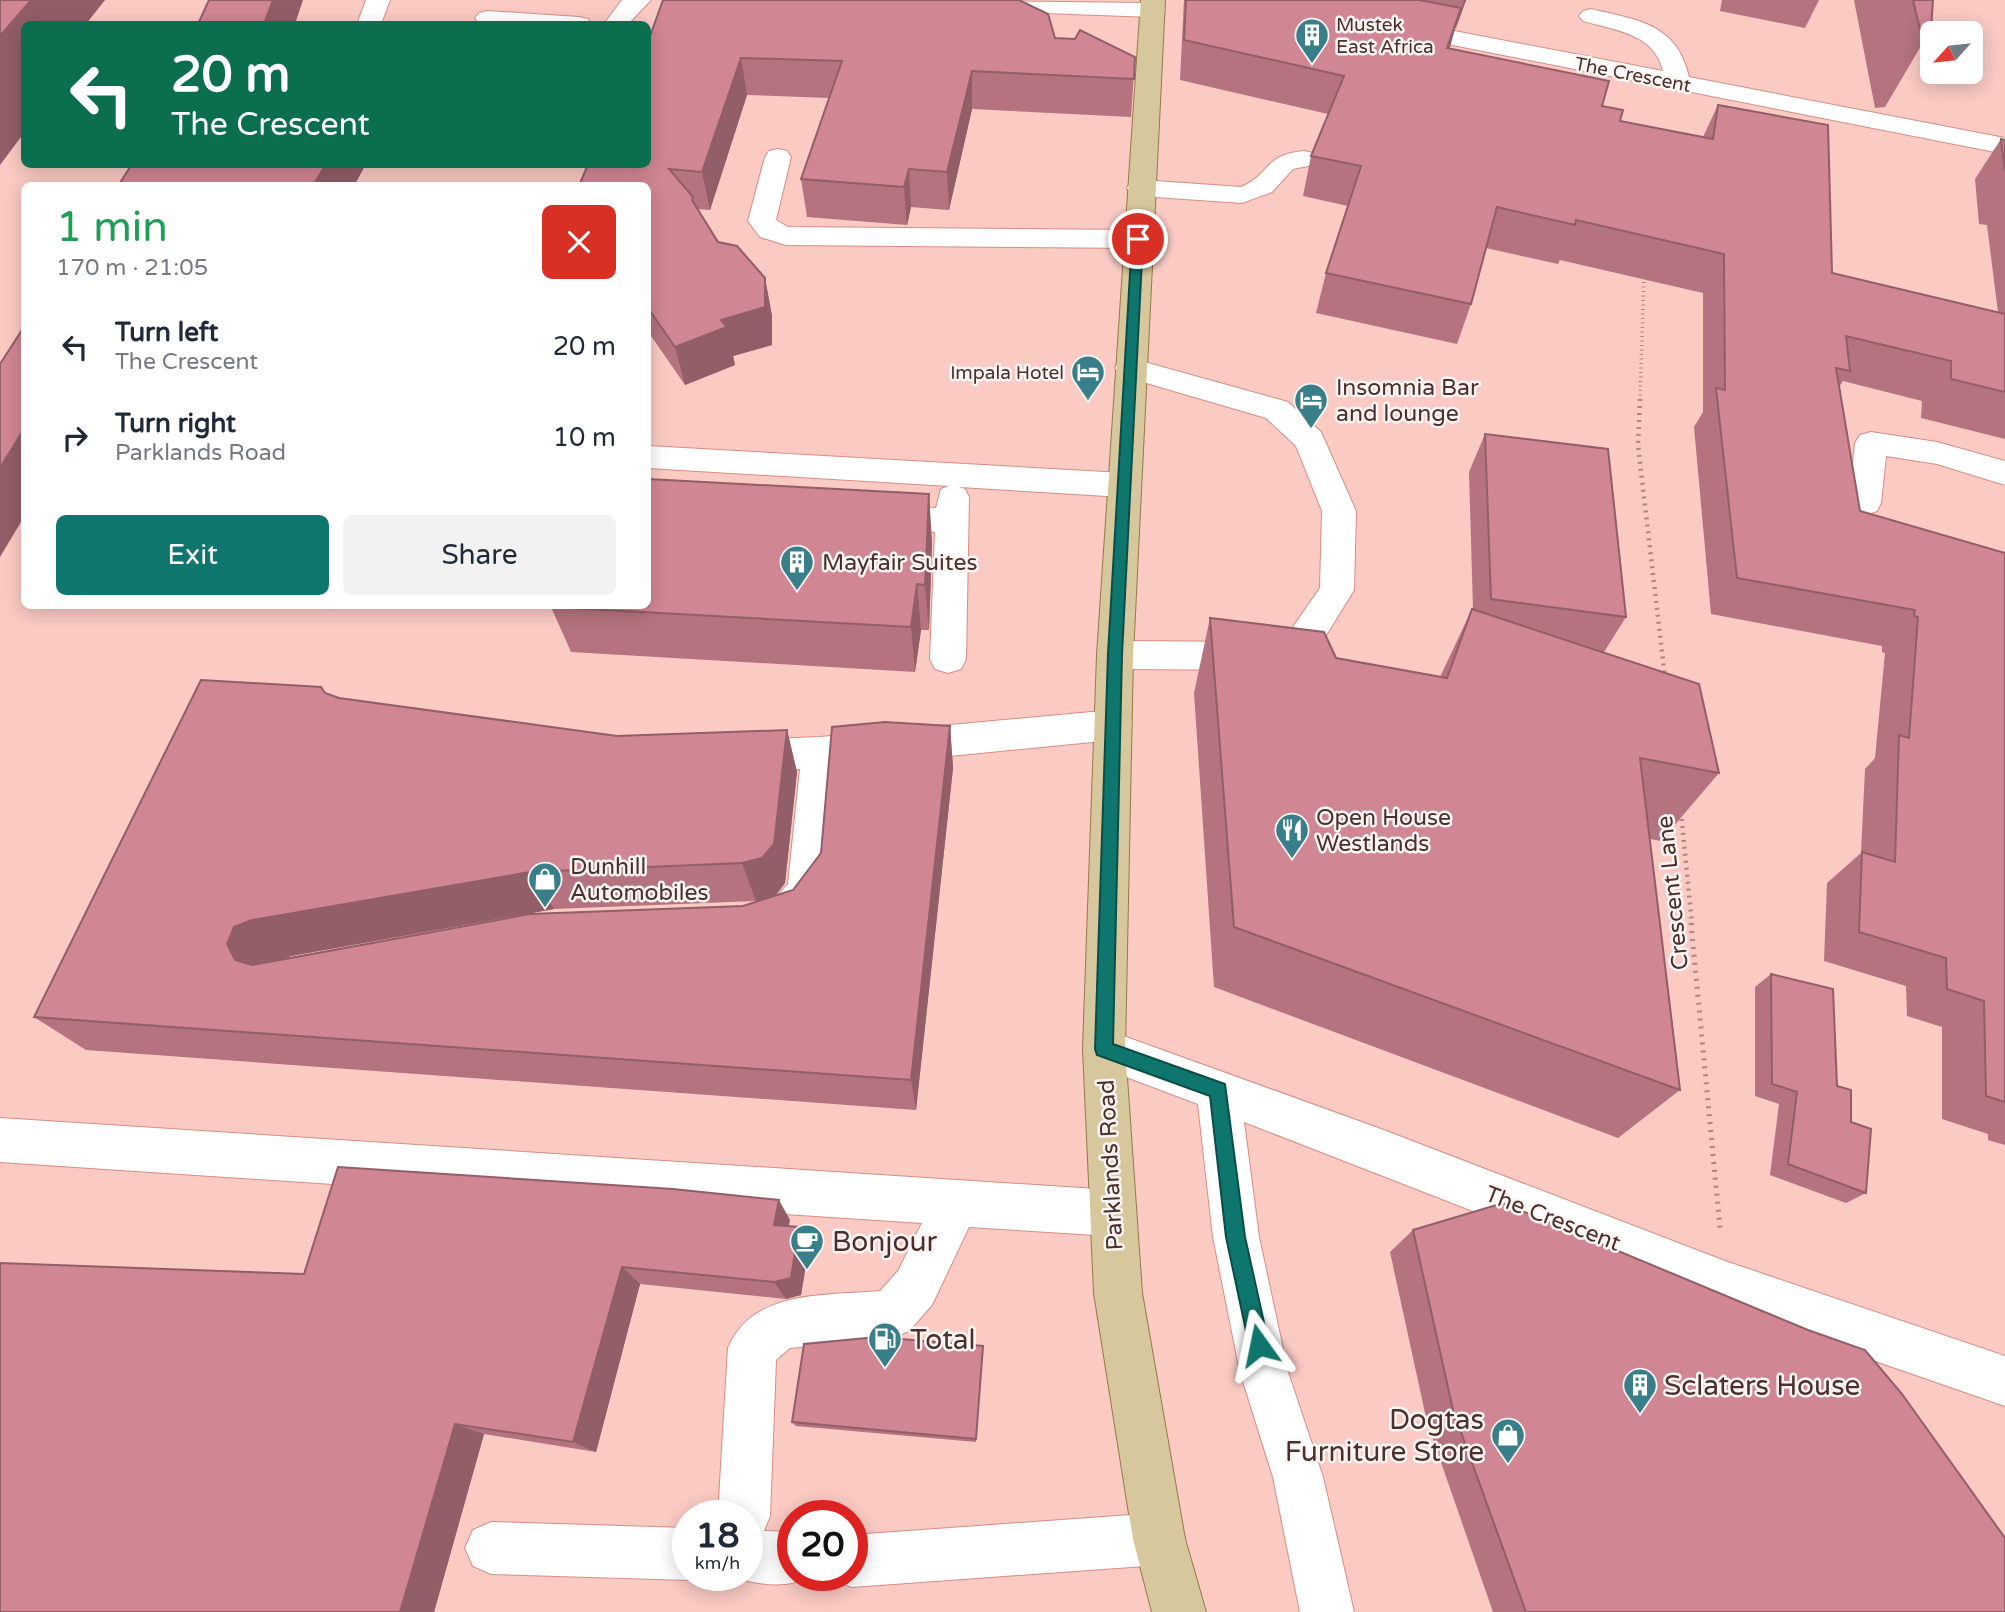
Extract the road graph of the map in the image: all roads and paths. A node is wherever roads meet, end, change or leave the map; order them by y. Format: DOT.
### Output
graph roads {
  1 [pos="378,0"];
  2 [pos="639,0"];
  3 [pos="883,0"];
  4 [pos="968,3"];
  5 [pos="1153,5"];
  6 [pos="488,14"];
  7 [pos="1591,16"];
  8 [pos="370,21"];
  9 [pos="539,21"];
  10 [pos="618,21"];
  11 [pos="1381,24"];
  12 [pos="1024,27"];
  13 [pos="1678,83"];
  14 [pos="2005,146"];
  15 [pos="778,157"];
  16 [pos="1304,159"];
  17 [pos="1141,188"];
  18 [pos="1138,239"];
  19 [pos="1644,274"];
  20 [pos="1130,368"];
  21 [pos="651,457"];
  22 [pos="2005,473"];
  23 [pos="954,475"];
  24 [pos="1123,485"];
  25 [pos="1865,503"];
  26 [pos="842,514"];
  27 [pos="953,521"];
  28 [pos="1115,654"];
  29 [pos="948,659"];
  30 [pos="1667,691"];
  31 [pos="1113,725"];
  32 [pos="820,753"];
  33 [pos="702,757"];
  34 [pos="1680,801"];
  35 [pos="756,922"];
  36 [pos="1104,1049"];
  37 [pos="1218,1091"];
  38 [pos="0,1140"];
  39 [pos="956,1203"];
  40 [pos="1112,1213"];
  41 [pos="1725,1285"];
  42 [pos="2005,1381"];
  43 [pos="745,1500"];
  44 [pos="1159,1539"];
  45 [pos="491,1548"];
  46 [pos="672,1554"];
  47 [pos="868,1560"];
  48 [pos="1178,1612"];
  49 [pos="1327,1612"];
  1 -- 8 [label="street"];
  2 -- 10 [label="street"];
  3 -- 4 [label="street"];
  4 -- 5 [label="street"];
  4 -- 12 [label="street"];
  5 -- 17 [label="main road, Parklands Road"];
  6 -- 9 [label="street"];
  7 -- 13 [label="street"];
  11 -- 13 [label="street, The Crescent"];
  13 -- 14 [label="street, The Crescent"];
  15 -- 18 [label="street"];
  16 -- 17 [label="street"];
  17 -- 18 [label="main road, Parklands Road"];
  18 -- 20 [label="main road, Parklands Road"];
  19 -- 30 [label="path"];
  20 -- 24 [label="main road, Parklands Road"];
  20 -- 28 [label="street"];
  21 -- 23 [label="street"];
  22 -- 25 [label="street"];
  23 -- 24 [label="street"];
  23 -- 27 [label="street"];
  24 -- 28 [label="main road, Parklands Road"];
  26 -- 27 [label="street"];
  27 -- 29 [label="street"];
  28 -- 31 [label="main road, Parklands Road"];
  31 -- 32 [label="street"];
  31 -- 36 [label="main road, Parklands Road"];
  32 -- 33 [label="street"];
  32 -- 35 [label="street"];
  34 -- 41 [label="path, Crescent Lane"];
  36 -- 37 [label="street, The Crescent"];
  36 -- 40 [label="main road, Parklands Road"];
  37 -- 41 [label="street, The Crescent"];
  37 -- 49 [label="street"];
  38 -- 39 [label="street"];
  39 -- 40 [label="street"];
  39 -- 43 [label="street"];
  40 -- 44 [label="main road, Parklands Road"];
  41 -- 42 [label="street, The Crescent"];
  44 -- 47 [label="street"];
  44 -- 48 [label="main road, Parklands Road"];
  45 -- 46 [label="street"];
}
